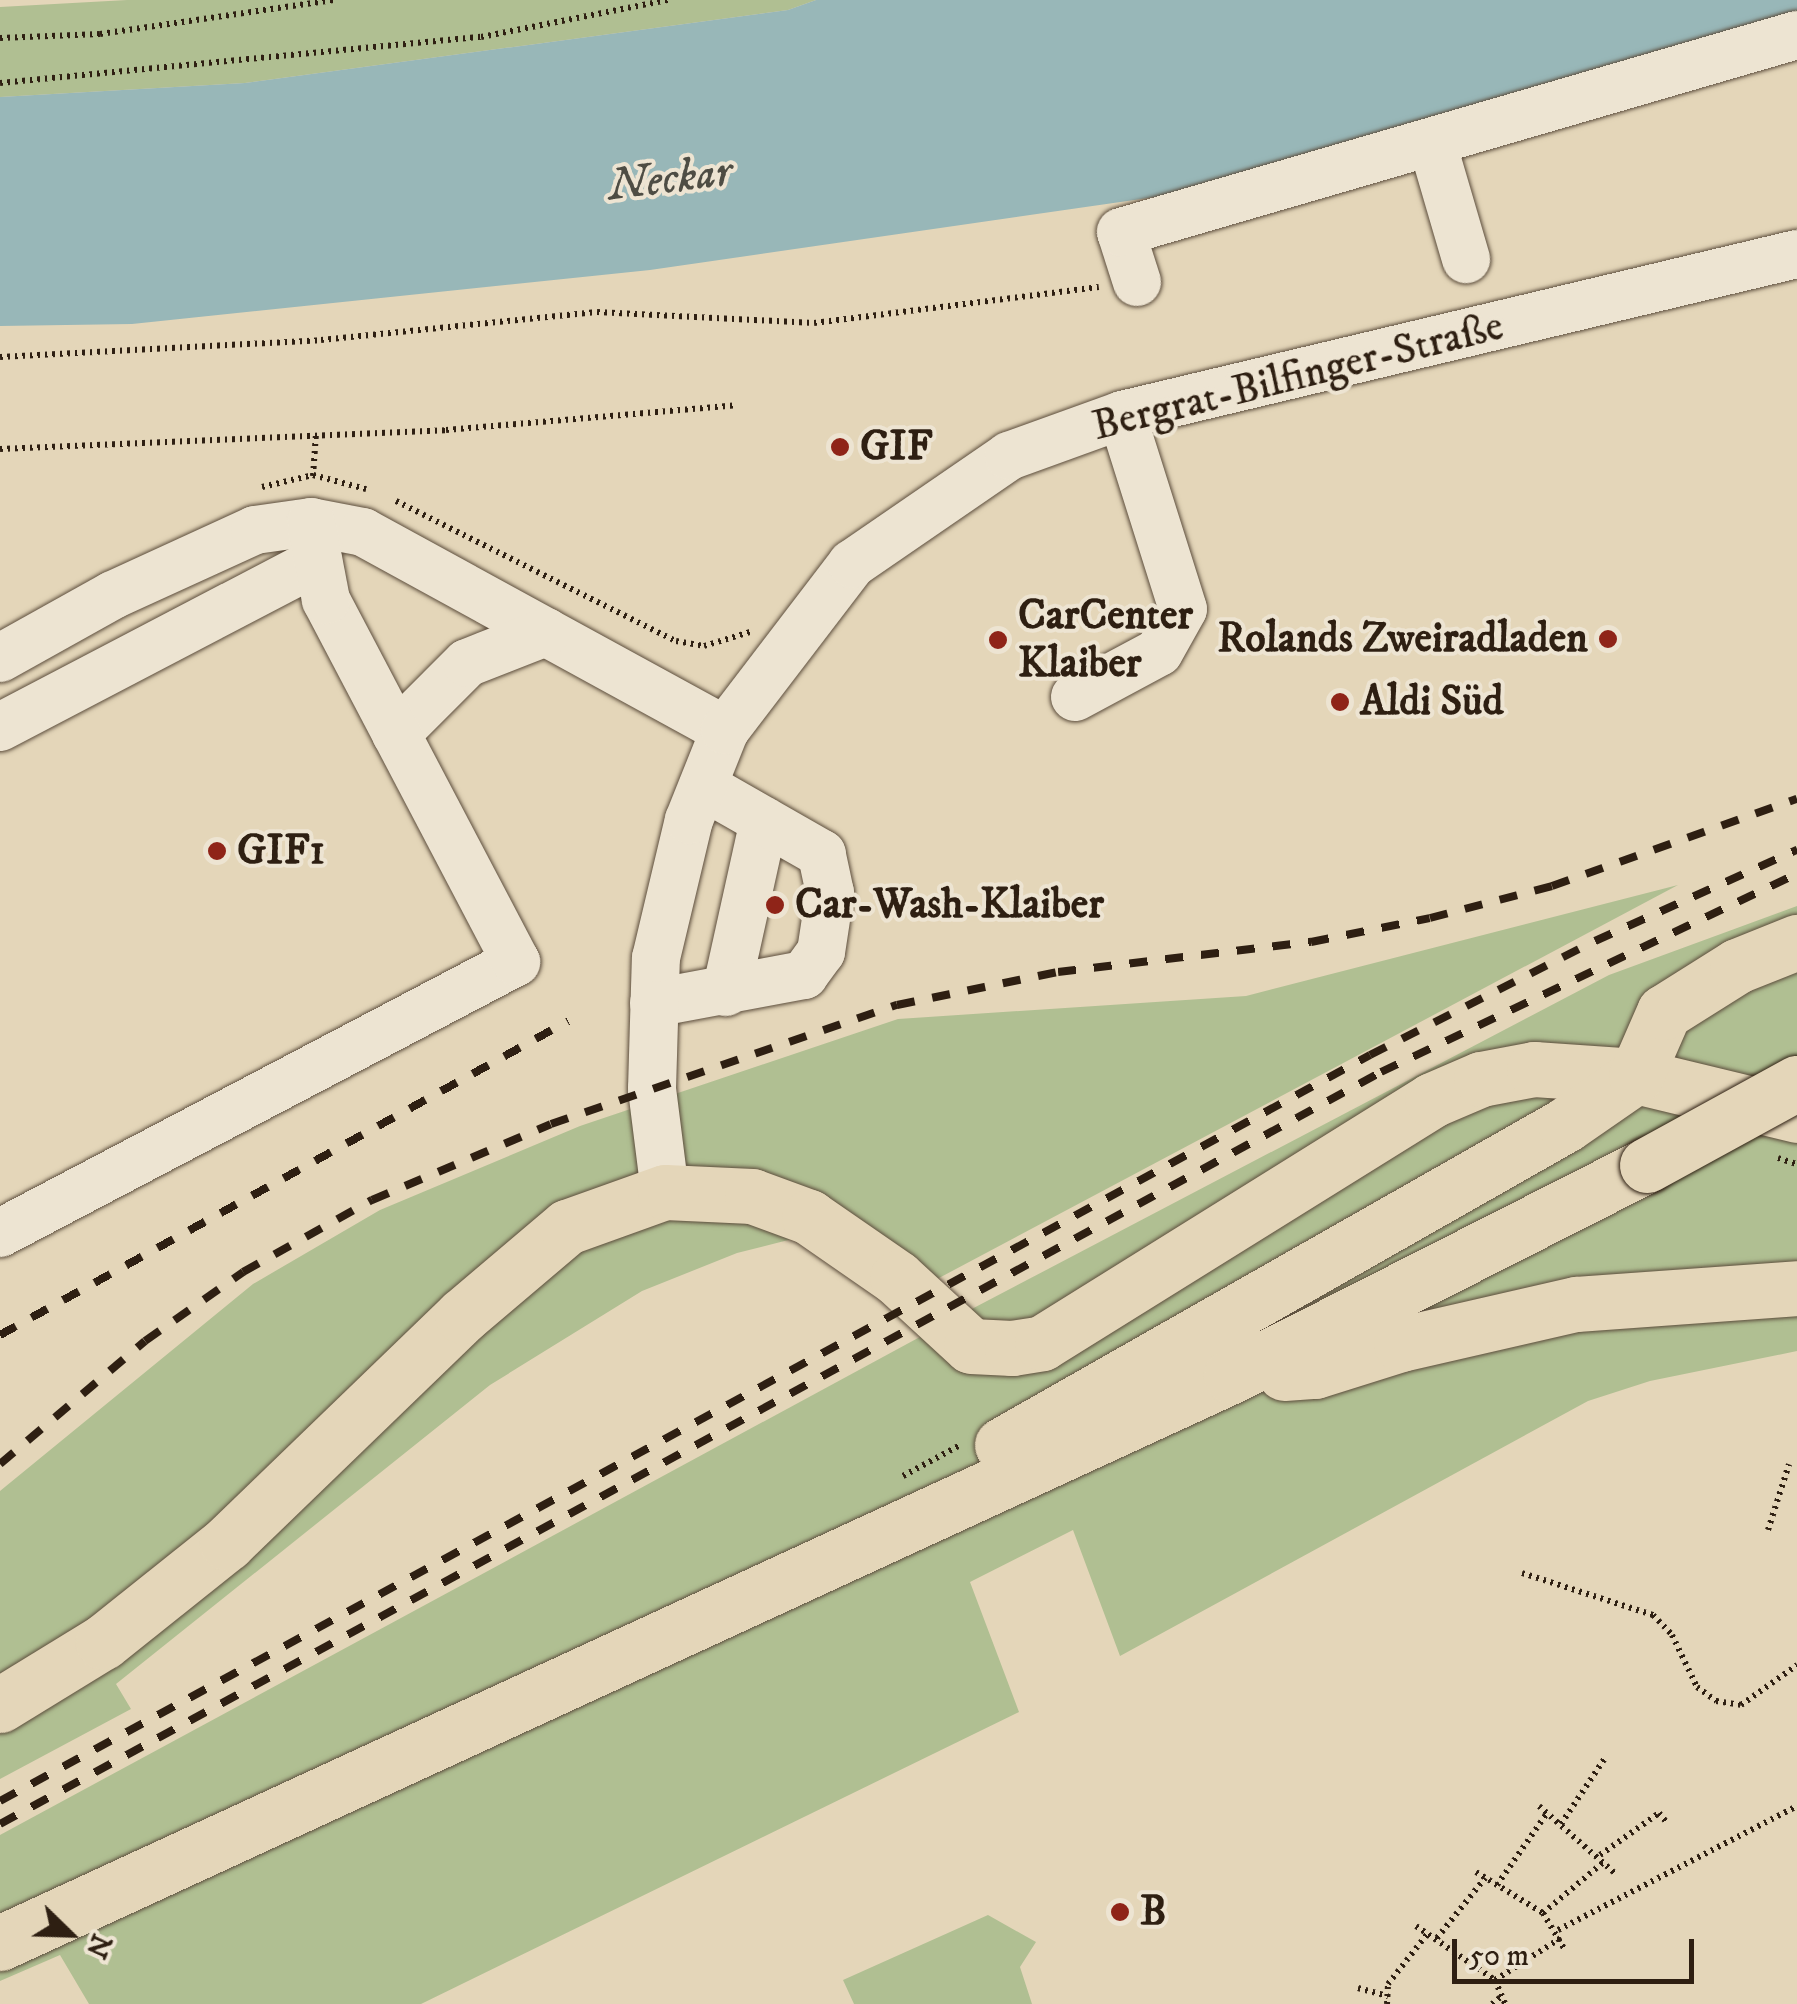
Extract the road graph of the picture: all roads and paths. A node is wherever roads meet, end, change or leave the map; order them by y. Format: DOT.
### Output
graph roads {
  1 [pos="334,0"];
  2 [pos="668,0"];
  3 [pos="1797,35"];
  4 [pos="0,38"];
  5 [pos="0,83"];
  6 [pos="1433,146"];
  7 [pos="1797,254"];
  8 [pos="1466,258"];
  9 [pos="1137,282"];
  10 [pos="0,357"];
  11 [pos="736,405"];
  12 [pos="1122,415"];
  13 [pos="316,432"];
  14 [pos="0,449"];
  15 [pos="314,541"];
  16 [pos="546,632"];
  17 [pos="0,658"];
  18 [pos="1075,697"];
  19 [pos="0,727"];
  20 [pos="725,730"];
  21 [pos="396,734"];
  22 [pos="703,786"];
  23 [pos="764,821"];
  24 [pos="1797,942"];
  25 [pos="726,992"];
  26 [pos="654,1003"];
  27 [pos="1636,1076"];
  28 [pos="1797,1082"];
  29 [pos="1797,1114"];
  30 [pos="665,1192"];
  31 [pos="0,1233"];
  32 [pos="1797,1288"];
  33 [pos="1231,1376"];
  34 [pos="974,1438"];
  35 [pos="1789,1464"];
  36 [pos="886,1485"];
  37 [pos="1768,1530"];
  38 [pos="1522,1573"];
  39 [pos="768,1594"];
  40 [pos="1797,1665"];
  41 [pos="0,1705"];
  42 [pos="1605,1758"];
  43 [pos="1539,1806"];
  44 [pos="1797,1806"];
  45 [pos="1547,1813"];
  46 [pos="1666,1823"];
  47 [pos="1561,1824"];
  48 [pos="1603,1858"];
  49 [pos="1476,1872"];
  50 [pos="1617,1875"];
  51 [pos="1485,1878"];
  52 [pos="1496,1885"];
  53 [pos="1543,1912"];
  54 [pos="1416,1926"];
  55 [pos="1558,1930"];
  56 [pos="1428,1933"];
  57 [pos="1437,1938"];
  58 [pos="1561,1938"];
  59 [pos="0,1943"];
  60 [pos="1565,1950"];
  61 [pos="1496,1980"];
  62 [pos="1358,1988"];
  63 [pos="1388,2000"];
  64 [pos="1504,2000"];
  65 [pos="1492,2004"];
  1 -- 4 [label="path"];
  2 -- 5 [label="path"];
  3 -- 6 [label="street"];
  6 -- 8 [label="street"];
  6 -- 9 [label="street"];
  7 -- 12 [label="street, Bergrat-Bilfinger-Straße"];
  9 -- 10 [label="path"];
  11 -- 13 [label="path"];
  12 -- 18 [label="street"];
  12 -- 20 [label="street, Bergrat-Bilfinger-Straße"];
  13 -- 14 [label="path"];
  13 -- 15 [label="path"];
  15 -- 16 [label="street"];
  15 -- 17 [label="street"];
  15 -- 19 [label="street"];
  15 -- 21 [label="street"];
  16 -- 20 [label="street"];
  16 -- 21 [label="street"];
  20 -- 22 [label="street, Bergrat-Bilfinger-Straße"];
  21 -- 31 [label="street"];
  22 -- 23 [label="street"];
  22 -- 26 [label="street, Bergrat-Bilfinger-Straße"];
  23 -- 25 [label="street"];
  23 -- 25 [label="street"];
  24 -- 27 [label="main road"];
  25 -- 26 [label="street"];
  26 -- 30 [label="street, Bergrat-Bilfinger-Straße"];
  27 -- 29 [label="main road"];
  27 -- 30 [label="main road"];
  27 -- 39 [label="main road"];
  28 -- 33 [label="main road, bridge"];
  30 -- 41 [label="main road"];
  32 -- 33 [label="main road"];
  33 -- 39 [label="main road"];
  34 -- 36 [label="path"];
  35 -- 37 [label="path"];
  38 -- 40 [label="path"];
  39 -- 59 [label="main road"];
  42 -- 47 [label="path"];
  43 -- 45 [label="path"];
  44 -- 55 [label="path"];
  45 -- 47 [label="path"];
  45 -- 52 [label="path"];
  46 -- 48 [label="path"];
  47 -- 48 [label="path"];
  48 -- 50 [label="path"];
  48 -- 53 [label="path"];
  49 -- 51 [label="path"];
  51 -- 52 [label="path"];
  51 -- 57 [label="path"];
  52 -- 53 [label="path"];
  53 -- 55 [label="path"];
  54 -- 56 [label="path"];
  55 -- 58 [label="path"];
  56 -- 57 [label="path"];
  56 -- 63 [label="path"];
  57 -- 61 [label="path"];
  58 -- 60 [label="path"];
  58 -- 61 [label="path"];
  61 -- 64 [label="path"];
  62 -- 63 [label="path"];
  64 -- 65 [label="path"];
}
